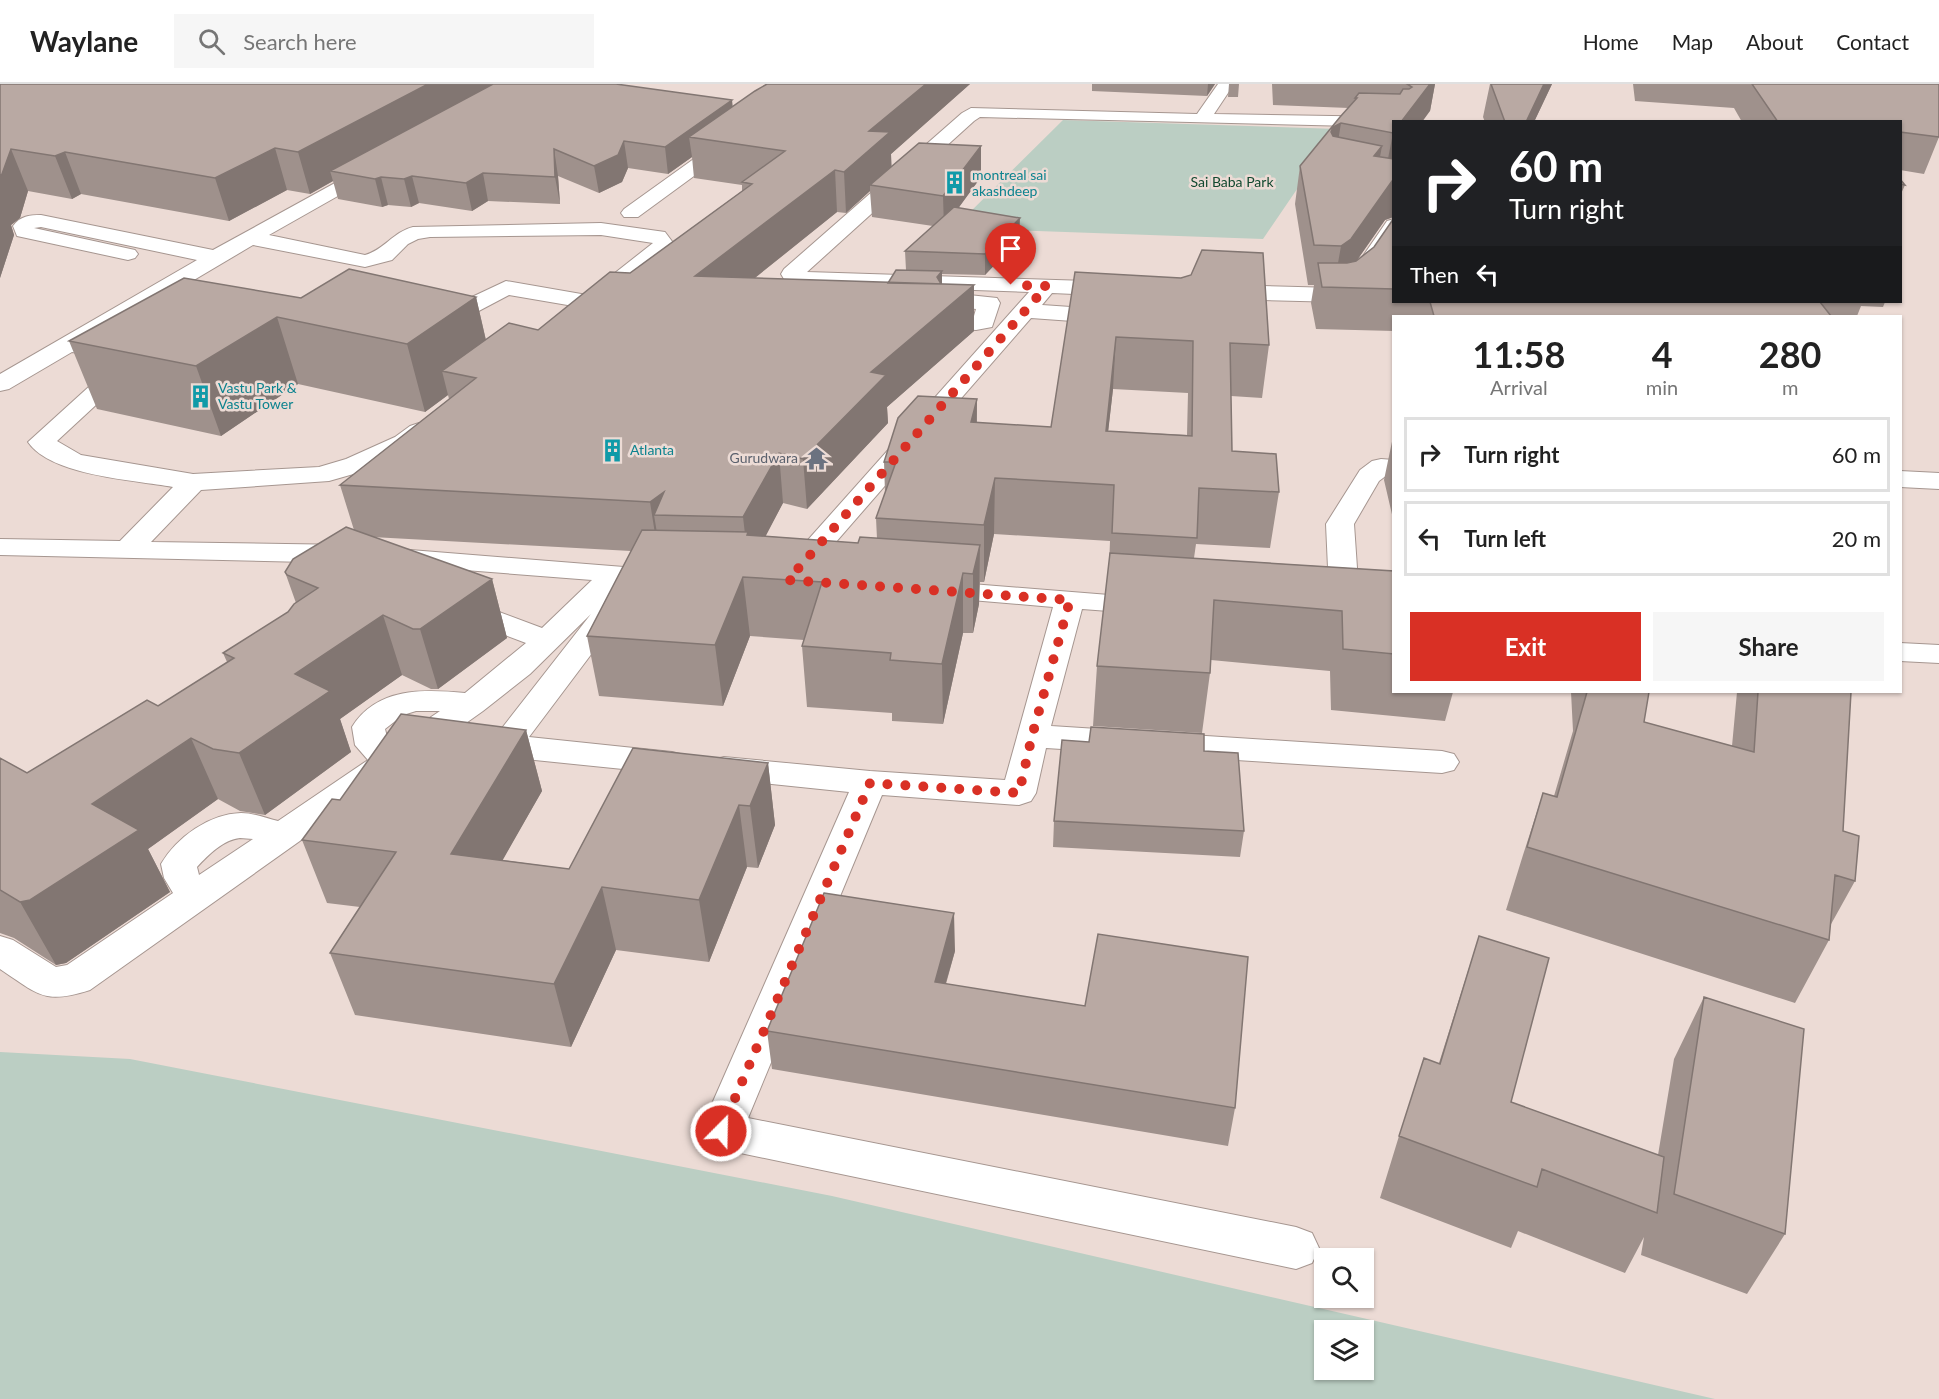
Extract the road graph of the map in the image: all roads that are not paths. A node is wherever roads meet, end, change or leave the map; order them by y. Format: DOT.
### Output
graph roads {
  1 [pos="1226,84"];
  2 [pos="1202,119"];
  3 [pos="1392,122"];
  4 [pos="1368,127"];
  5 [pos="1392,131"];
  6 [pos="743,132"];
  7 [pos="389,159"];
  8 [pos="631,213"];
  9 [pos="1392,228"];
  10 [pos="251,238"];
  11 [pos="189,251"];
  12 [pos="128,254"];
  13 [pos="215,257"];
  14 [pos="183,276"];
  15 [pos="1198,291"];
  16 [pos="977,296"];
  17 [pos="1035,301"];
  18 [pos="591,302"];
  19 [pos="134,305"];
  20 [pos="415,307"];
  21 [pos="164,311"];
  22 [pos="1056,313"];
  23 [pos="1132,318"];
  24 [pos="907,320"];
  25 [pos="563,323"];
  26 [pos="68,344"];
  27 [pos="0,384"];
  28 [pos="442,414"];
  29 [pos="1392,468"];
  30 [pos="1902,479"];
  31 [pos="1939,481"];
  32 [pos="193,482"];
  33 [pos="0,547"];
  34 [pos="128,549"];
  35 [pos="625,576"];
  36 [pos="693,578"];
  37 [pos="823,582"];
  38 [pos="905,588"];
  39 [pos="1070,600"];
  40 [pos="441,601"];
  41 [pos="1178,607"];
  42 [pos="1374,619"];
  43 [pos="548,640"];
  44 [pos="1902,652"];
  45 [pos="1939,654"];
  46 [pos="1032,736"];
  47 [pos="1442,762"];
  48 [pos="870,783"];
  49 [pos="0,950"];
  50 [pos="1296,1248"];
  1 -- 2 [label="street"];
  2 -- 3 [label="street"];
  2 -- 16 [label="street"];
  4 -- 5 [label="street"];
  6 -- 8 [label="street"];
  7 -- 10 [label="street"];
  9 -- 15 [label="street"];
  10 -- 13 [label="street"];
  10 -- 18 [label="street"];
  11 -- 12 [label="street"];
  11 -- 13 [label="street"];
  11 -- 14 [label="street"];
  13 -- 14 [label="street"];
  14 -- 19 [label="street"];
  16 -- 17 [label="street"];
  16 -- 24 [label="street"];
  17 -- 22 [label="street"];
  17 -- 22 [label="street"];
  17 -- 37 [label="street"];
  18 -- 20 [label="street"];
  18 -- 25 [label="street"];
  19 -- 21 [label="street"];
  19 -- 26 [label="street"];
  22 -- 23 [label="street"];
  26 -- 27 [label="street"];
  26 -- 32 [label="street"];
  28 -- 32 [label="street"];
  29 -- 42 [label="street"];
  30 -- 31 [label="street"];
  32 -- 34 [label="street"];
  33 -- 34 [label="street"];
  34 -- 35 [label="street"];
  35 -- 36 [label="street"];
  35 -- 43 [label="street"];
  35 -- 48 [label="street"];
  38 -- 39 [label="street"];
  39 -- 41 [label="street"];
  39 -- 46 [label="street"];
  40 -- 43 [label="street"];
  43 -- 49 [label="street"];
  44 -- 45 [label="street"];
  46 -- 47 [label="street"];
  46 -- 48 [label="street"];
  48 -- 50 [label="street"];
}
